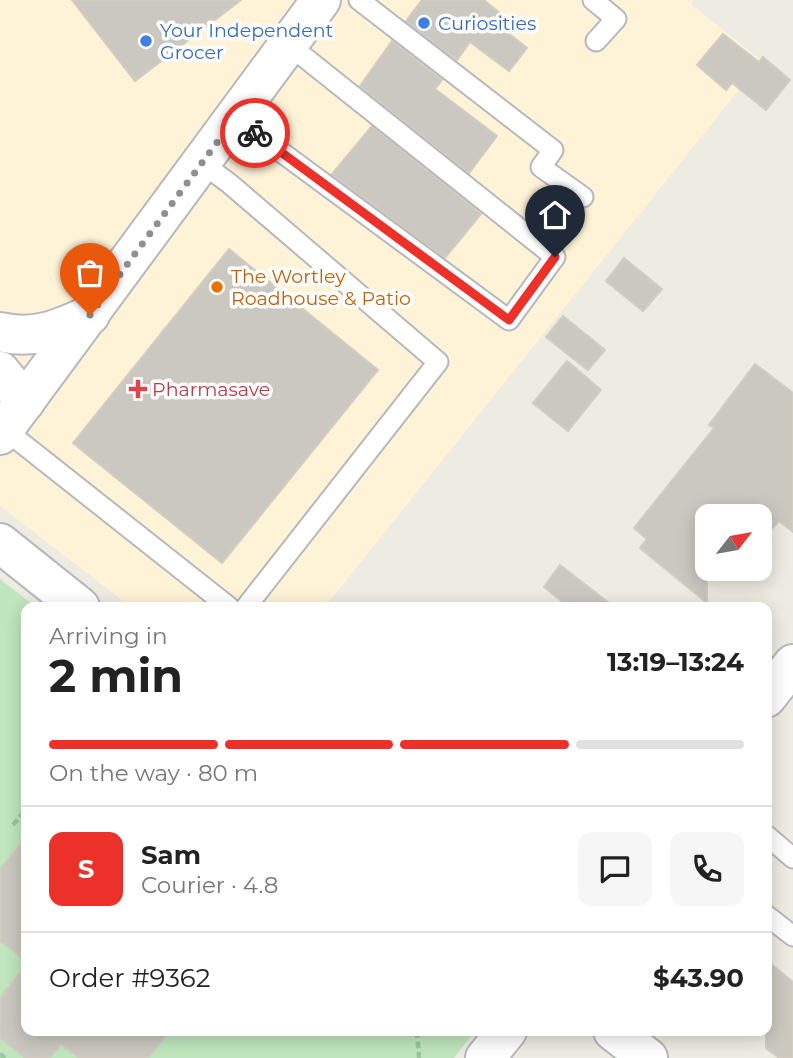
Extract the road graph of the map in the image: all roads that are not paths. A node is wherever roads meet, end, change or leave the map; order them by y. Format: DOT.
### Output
graph roads {
  1 [pos="321,0"];
  2 [pos="359,0"];
  3 [pos="593,0"];
  4 [pos="596,41"];
  5 [pos="289,45"];
  6 [pos="235,118"];
  7 [pos="202,163"];
  8 [pos="583,197"];
  9 [pos="90,315"];
  10 [pos="0,332"];
  11 [pos="0,371"];
  12 [pos="10,422"];
  13 [pos="0,543"];
  14 [pos="74,602"];
  15 [pos="223,602"];
  16 [pos="250,602"];
  17 [pos="793,664"];
  18 [pos="772,690"];
  19 [pos="772,840"];
  20 [pos="793,858"];
  21 [pos="772,920"];
  22 [pos="793,936"];
  23 [pos="503,1036"];
  24 [pos="619,1036"];
  25 [pos="485,1058"];
  26 [pos="648,1058"];
  1 -- 5 [label="street"];
  2 -- 8 [label="lane"];
  3 -- 4 [label="lane"];
  5 -- 6 [label="street"];
  5 -- 6 [label="lane"];
  6 -- 7 [label="street"];
  7 -- 9 [label="street"];
  7 -- 16 [label="lane"];
  9 -- 10 [label="street"];
  9 -- 12 [label="street"];
  11 -- 12 [label="street"];
  12 -- 15 [label="lane"];
  13 -- 14 [label="street"];
  17 -- 18 [label="street"];
  19 -- 20 [label="lane"];
  21 -- 22 [label="lane"];
  23 -- 25 [label="street"];
  24 -- 26 [label="street"];
}
